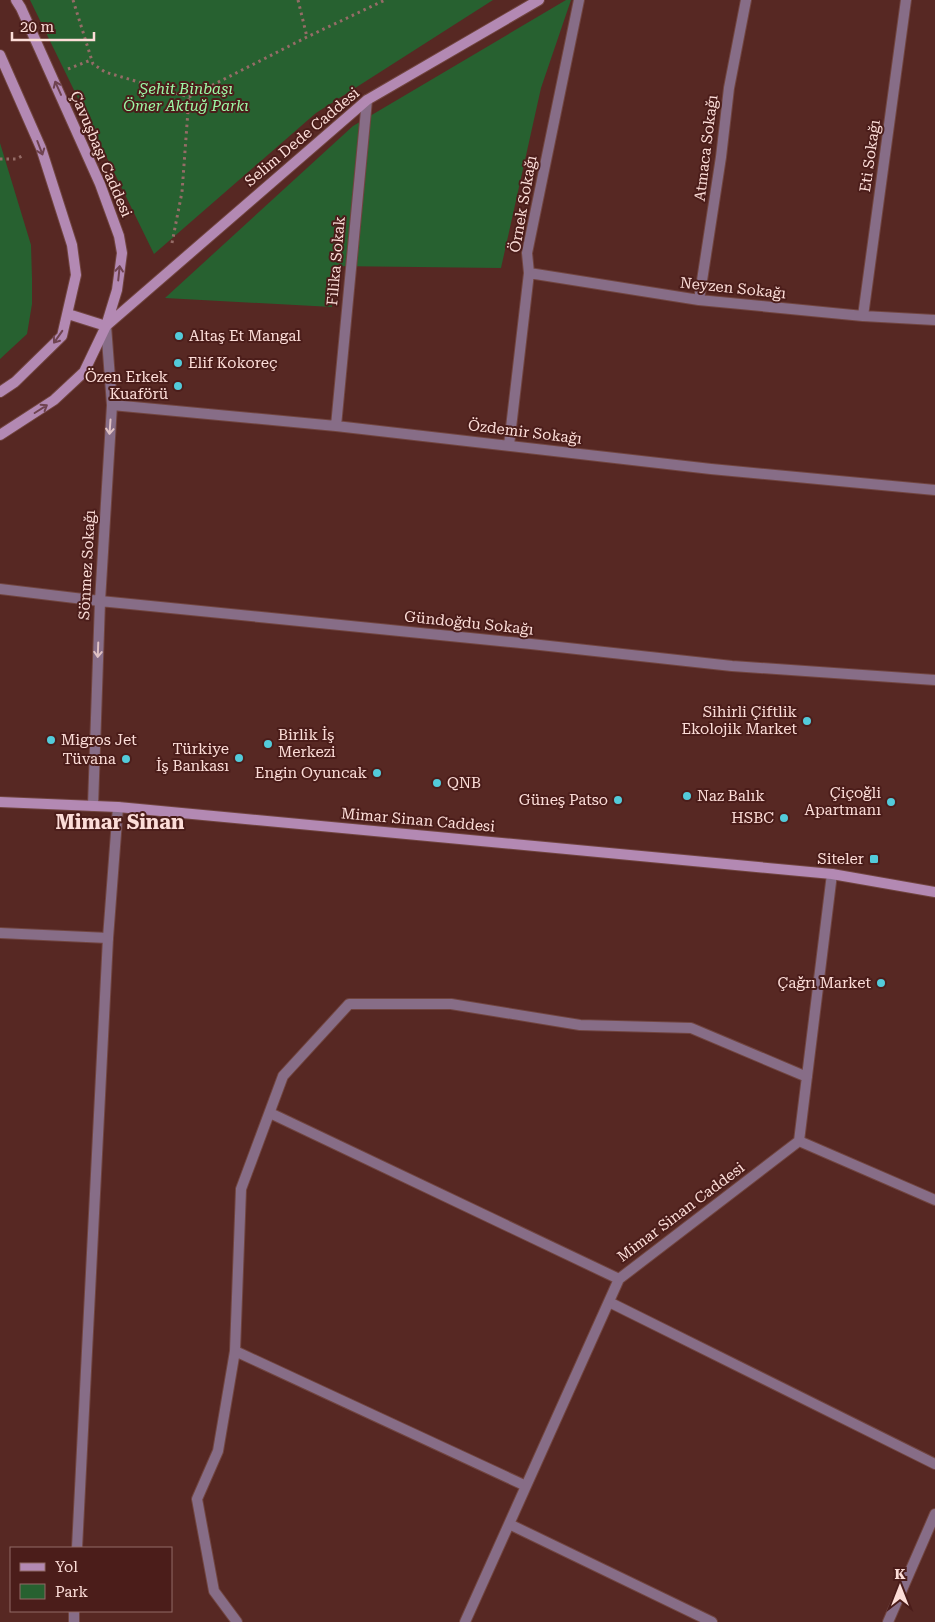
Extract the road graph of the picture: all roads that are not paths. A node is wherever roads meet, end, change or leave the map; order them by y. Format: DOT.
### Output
graph roads {
  1 [pos="16,0"];
  2 [pos="539,0"];
  3 [pos="579,0"];
  4 [pos="746,0"];
  5 [pos="906,0"];
  6 [pos="0,55"];
  7 [pos="367,100"];
  8 [pos="529,273"];
  9 [pos="699,300"];
  10 [pos="68,314"];
  11 [pos="863,316"];
  12 [pos="935,320"];
  13 [pos="106,326"];
  14 [pos="0,392"];
  15 [pos="112,405"];
  16 [pos="336,426"];
  17 [pos="0,435"];
  18 [pos="509,445"];
  19 [pos="935,490"];
  20 [pos="0,589"];
  21 [pos="100,601"];
  22 [pos="935,680"];
  23 [pos="0,802"];
  24 [pos="93,806"];
  25 [pos="118,806"];
  26 [pos="832,874"];
  27 [pos="935,892"];
  28 [pos="0,933"];
  29 [pos="108,938"];
  30 [pos="807,1077"];
  31 [pos="270,1113"];
  32 [pos="799,1141"];
  33 [pos="935,1200"];
  34 [pos="619,1279"];
  35 [pos="609,1302"];
  36 [pos="236,1351"];
  37 [pos="935,1464"];
  38 [pos="526,1486"];
  39 [pos="935,1514"];
  40 [pos="509,1524"];
  41 [pos="77,1547"];
  42 [pos="237,1622"];
  43 [pos="465,1622"];
  44 [pos="712,1622"];
  45 [pos="888,1622"];
  13 -- 1 [label="main road, Çavuşbaşı Caddesi, one-way"];
  2 -- 7 [label="main road, Selim Dede Caddesi"];
  3 -- 8 [label="street, Örnek Sokağı"];
  4 -- 9 [label="street, Atmaca Sokağı"];
  5 -- 11 [label="street, Eti Sokağı"];
  6 -- 10 [label="main road, one-way"];
  7 -- 13 [label="main road, Selim Dede Caddesi"];
  7 -- 16 [label="street, Filika Sokak"];
  8 -- 9 [label="street, Neyzen Sokağı"];
  8 -- 18 [label="street, Örnek Sokağı"];
  9 -- 11 [label="street, Neyzen Sokağı"];
  10 -- 13 [label="main road"];
  10 -- 14 [label="main road, one-way"];
  11 -- 12 [label="street, Neyzen Sokağı"];
  13 -- 15 [label="street, Sönmez Sokağı"];
  17 -- 13 [label="main road, Çavuşbaşı Caddesi, one-way"];
  15 -- 16 [label="street, Özdemir Sokağı"];
  15 -- 21 [label="street, Sönmez Sokağı, one-way"];
  16 -- 18 [label="street, Özdemir Sokağı"];
  18 -- 19 [label="street, Özdemir Sokağı"];
  20 -- 21 [label="street, Gündoğdu Sokağı"];
  21 -- 22 [label="street, Gündoğdu Sokağı"];
  21 -- 24 [label="street, Sönmez Sokağı, one-way"];
  23 -- 24 [label="main road, Mimar Sinan Caddesi"];
  24 -- 25 [label="main road, Mimar Sinan Caddesi"];
  25 -- 26 [label="main road, Mimar Sinan Caddesi"];
  25 -- 29 [label="street"];
  26 -- 27 [label="main road, Mimar Sinan Caddesi"];
  26 -- 30 [label="street"];
  28 -- 29 [label="street"];
  29 -- 41 [label="street"];
  30 -- 31 [label="street"];
  30 -- 32 [label="street"];
  31 -- 34 [label="street"];
  31 -- 36 [label="street"];
  32 -- 33 [label="street"];
  32 -- 34 [label="street, Mimar Sinan Caddesi"];
  34 -- 35 [label="street, Mimar Sinan Caddesi"];
  35 -- 37 [label="street"];
  35 -- 38 [label="street, Mimar Sinan Caddesi"];
  36 -- 38 [label="street"];
  36 -- 42 [label="street"];
  38 -- 40 [label="street, Mimar Sinan Caddesi"];
  39 -- 45 [label="street"];
  40 -- 43 [label="street, Mimar Sinan Caddesi"];
  40 -- 44 [label="street"];
}
